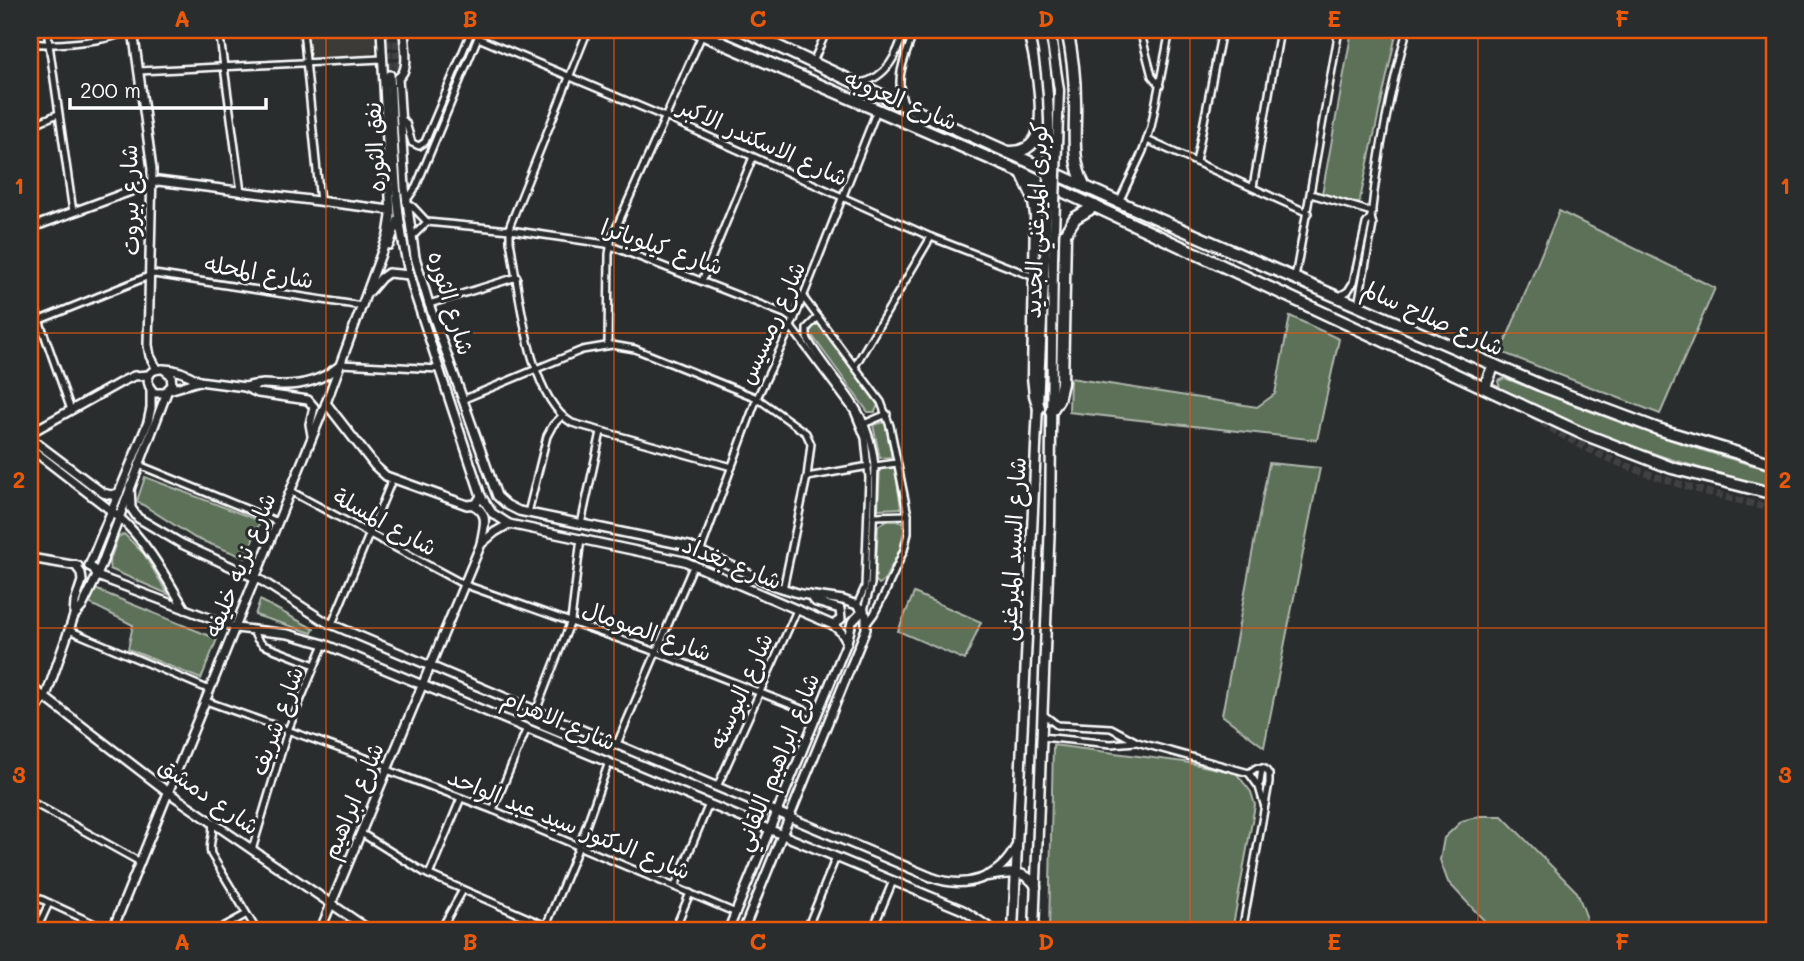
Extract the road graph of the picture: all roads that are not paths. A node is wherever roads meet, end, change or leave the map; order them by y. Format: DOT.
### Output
graph roads {
  1 [pos="47,30"];
  2 [pos="128,30"];
  3 [pos="133,30"];
  4 [pos="219,30"];
  5 [pos="303,30"];
  6 [pos="381,30"];
  7 [pos="404,30"];
  8 [pos="472,30"];
  9 [pos="481,30"];
  10 [pos="588,30"];
  11 [pos="743,30"];
  12 [pos="827,30"];
  13 [pos="905,30"];
  14 [pos="914,30"];
  15 [pos="1028,30"];
  16 [pos="1040,30"];
  17 [pos="1050,30"];
  18 [pos="1067,30"];
  19 [pos="1140,30"];
  20 [pos="1170,30"];
  21 [pos="1222,30"];
  22 [pos="1280,30"];
  23 [pos="1339,30"];
  24 [pos="1407,30"];
  25 [pos="697,32"];
  26 [pos="478,38"];
  27 [pos="30,43"];
  28 [pos="49,45"];
  29 [pos="383,59"];
  30 [pos="813,62"];
  31 [pos="306,63"];
  32 [pos="458,65"];
  33 [pos="224,67"];
  34 [pos="466,68"];
  35 [pos="139,71"];
  36 [pos="394,77"];
  37 [pos="569,77"];
  38 [pos="854,83"];
  39 [pos="1160,86"];
  40 [pos="907,107"];
  41 [pos="877,110"];
  42 [pos="58,114"];
  43 [pos="665,117"];
  44 [pos="400,118"];
  45 [pos="30,126"];
  46 [pos="1040,129"];
  47 [pos="1073,134"];
  48 [pos="1147,140"];
  49 [pos="1007,152"];
  50 [pos="754,157"];
  51 [pos="1196,162"];
  52 [pos="1021,172"];
  53 [pos="152,182"];
  54 [pos="1085,187"];
  55 [pos="1253,187"];
  56 [pos="241,192"];
  57 [pos="1311,194"];
  58 [pos="844,198"];
  59 [pos="320,202"];
  60 [pos="406,202"];
  61 [pos="1119,202"];
  62 [pos="1095,206"];
  63 [pos="390,210"];
  64 [pos="73,212"];
  65 [pos="1308,213"];
  66 [pos="1371,214"];
  67 [pos="398,216"];
  68 [pos="428,222"];
  69 [pos="30,228"];
  70 [pos="510,230"];
  71 [pos="1036,236"];
  72 [pos="931,237"];
  73 [pos="411,239"];
  74 [pos="1065,240"];
  75 [pos="610,245"];
  76 [pos="379,261"];
  77 [pos="150,274"];
  78 [pos="410,275"];
  79 [pos="516,276"];
  80 [pos="1035,278"];
  81 [pos="1295,280"];
  82 [pos="702,281"];
  83 [pos="30,294"];
  84 [pos="367,295"];
  85 [pos="803,297"];
  86 [pos="1337,297"];
  87 [pos="429,304"];
  88 [pos="1357,305"];
  89 [pos="362,306"];
  90 [pos="818,317"];
  91 [pos="39,320"];
  92 [pos="794,320"];
  93 [pos="30,324"];
  94 [pos="791,327"];
  95 [pos="608,345"];
  96 [pos="340,365"];
  97 [pos="1494,365"];
  98 [pos="855,366"];
  99 [pos="160,369"];
  100 [pos="440,369"];
  101 [pos="536,370"];
  102 [pos="149,375"];
  103 [pos="199,381"];
  104 [pos="1485,386"];
  105 [pos="245,387"];
  106 [pos="150,390"];
  107 [pos="168,391"];
  108 [pos="757,398"];
  109 [pos="462,400"];
  110 [pos="326,403"];
  111 [pos="1039,408"];
  112 [pos="71,410"];
  113 [pos="1051,411"];
  114 [pos="887,414"];
  115 [pos="562,416"];
  116 [pos="866,423"];
  117 [pos="1039,424"];
  118 [pos="1050,424"];
  119 [pos="601,432"];
  120 [pos="30,436"];
  121 [pos="312,436"];
  122 [pos="30,448"];
  123 [pos="1774,462"];
  124 [pos="897,463"];
  125 [pos="139,465"];
  126 [pos="872,466"];
  127 [pos="732,467"];
  128 [pos="807,477"];
  129 [pos="392,480"];
  130 [pos="130,486"];
  131 [pos="290,491"];
  132 [pos="119,493"];
  133 [pos="1774,494"];
  134 [pos="481,496"];
  135 [pos="473,505"];
  136 [pos="115,513"];
  137 [pos="528,513"];
  138 [pos="908,514"];
  139 [pos="873,516"];
  140 [pos="278,522"];
  141 [pos="509,524"];
  142 [pos="581,524"];
  143 [pos="370,533"];
  144 [pos="581,538"];
  145 [pos="481,544"];
  146 [pos="701,550"];
  147 [pos="30,558"];
  148 [pos="694,564"];
  149 [pos="75,565"];
  150 [pos="89,566"];
  151 [pos="97,576"];
  152 [pos="256,578"];
  153 [pos="463,584"];
  154 [pos="870,588"];
  155 [pos="783,589"];
  156 [pos="885,593"];
  157 [pos="809,595"];
  158 [pos="860,608"];
  159 [pos="185,609"];
  160 [pos="797,610"];
  161 [pos="74,616"];
  162 [pos="571,621"];
  163 [pos="852,622"];
  164 [pos="332,624"];
  165 [pos="833,625"];
  166 [pos="867,625"];
  167 [pos="236,628"];
  168 [pos="69,630"];
  169 [pos="253,631"];
  170 [pos="847,642"];
  171 [pos="324,644"];
  172 [pos="656,652"];
  173 [pos="315,665"];
  174 [pos="430,666"];
  175 [pos="422,685"];
  176 [pos="30,686"];
  177 [pos="210,690"];
  178 [pos="760,692"];
  179 [pos="45,697"];
  180 [pos="205,701"];
  181 [pos="536,711"];
  182 [pos="1042,712"];
  183 [pos="817,715"];
  184 [pos="30,719"];
  185 [pos="527,728"];
  186 [pos="288,730"];
  187 [pos="1041,737"];
  188 [pos="1137,742"];
  189 [pos="617,744"];
  190 [pos="610,762"];
  191 [pos="388,768"];
  192 [pos="1262,768"];
  193 [pos="1249,773"];
  194 [pos="1259,783"];
  195 [pos="1269,783"];
  196 [pos="717,787"];
  197 [pos="168,792"];
  198 [pos="461,798"];
  199 [pos="30,801"];
  200 [pos="709,804"];
  201 [pos="760,805"];
  202 [pos="493,810"];
  203 [pos="1264,811"];
  204 [pos="777,812"];
  205 [pos="789,818"];
  206 [pos="212,823"];
  207 [pos="755,823"];
  208 [pos="770,829"];
  209 [pos="361,833"];
  210 [pos="783,834"];
  211 [pos="1017,845"];
  212 [pos="1037,845"];
  213 [pos="579,846"];
  214 [pos="252,850"];
  215 [pos="836,857"];
  216 [pos="140,862"];
  217 [pos="1016,873"];
  218 [pos="429,875"];
  219 [pos="987,876"];
  220 [pos="893,881"];
  221 [pos="675,886"];
  222 [pos="1036,887"];
  223 [pos="463,890"];
  224 [pos="690,893"];
  225 [pos="30,894"];
  226 [pos="49,903"];
  227 [pos="331,905"];
  228 [pos="736,913"];
  229 [pos="245,915"];
  230 [pos="985,927"];
  231 [pos="544,929"];
  232 [pos="744,929"];
  233 [pos="36,931"];
  234 [pos="111,931"];
  235 [pos="216,931"];
  236 [pos="257,931"];
  237 [pos="320,931"];
  238 [pos="371,931"];
  239 [pos="440,931"];
  240 [pos="558,931"];
  241 [pos="674,931"];
  242 [pos="728,931"];
  243 [pos="757,931"];
  244 [pos="806,931"];
  245 [pos="872,931"];
  246 [pos="995,931"];
  247 [pos="1013,931"];
  248 [pos="1034,931"];
  249 [pos="1242,931"];
  1 -- 28 [label="street"];
  2 -- 28 [label="street"];
  3 -- 35 [label="main road, شارع بيروت"];
  4 -- 33 [label="street"];
  5 -- 31 [label="street"];
  6 -- 29 [label="main road"];
  7 -- 36 [label="main road"];
  8 -- 32 [label="street"];
  9 -- 26 [label="street"];
  10 -- 37 [label="street"];
  11 -- 30 [label="highway, شارع العروبه"];
  12 -- 30 [label="street"];
  13 -- 38 [label="street"];
  14 -- 40 [label="street"];
  15 -- 46 [label="highway"];
  16 -- 111 [label="main road, كوبرى الميرغني الجديد, bridge"];
  17 -- 113 [label="main road, كوبرى الميرغني الجديد, bridge"];
  18 -- 47 [label="highway"];
  19 -- 39 [label="street"];
  20 -- 39 [label="street"];
  21 -- 51 [label="street"];
  22 -- 55 [label="street"];
  23 -- 57 [label="street"];
  24 -- 66 [label="street"];
  25 -- 41 [label="highway, شارع العروبه"];
  25 -- 43 [label="street"];
  26 -- 34 [label="street"];
  26 -- 37 [label="street, شارع الاسكندر الاكبر"];
  27 -- 28 [label="street"];
  28 -- 42 [label="street"];
  29 -- 31 [label="street"];
  29 -- 63 [label="main road"];
  30 -- 38 [label="highway, شارع العروبه"];
  31 -- 33 [label="street"];
  31 -- 59 [label="street"];
  32 -- 34 [label="street"];
  32 -- 44 [label="street"];
  33 -- 35 [label="street"];
  33 -- 56 [label="street"];
  34 -- 60 [label="street"];
  35 -- 53 [label="main road, شارع بيروت"];
  36 -- 44 [label="main road, شارع الثوره"];
  36 -- 67 [label="main road, نفق الثوره"];
  37 -- 43 [label="street, شارع الاسكندر الاكبر"];
  37 -- 70 [label="street"];
  38 -- 40 [label="highway, شارع العروبه"];
  39 -- 48 [label="street"];
  40 -- 49 [label="highway, شارع العروبه"];
  41 -- 52 [label="highway, شارع العروبه"];
  41 -- 58 [label="street, شارع رمسيس"];
  42 -- 45 [label="street"];
  42 -- 64 [label="street"];
  43 -- 50 [label="street, شارع الاسكندر الاكبر"];
  43 -- 75 [label="street"];
  44 -- 60 [label="main road, شارع الثوره"];
  46 -- 47 [label="highway"];
  46 -- 49 [label="highway"];
  47 -- 54 [label="highway"];
  48 -- 51 [label="street"];
  48 -- 61 [label="street"];
  49 -- 54 [label="highway, شارع العروبه"];
  50 -- 58 [label="street, شارع الاسكندر الاكبر"];
  50 -- 82 [label="street"];
  51 -- 55 [label="street"];
  52 -- 62 [label="highway, شارع العروبه"];
  52 -- 71 [label="highway, شارع السيد الميرغنى"];
  53 -- 56 [label="main road"];
  53 -- 64 [label="main road"];
  53 -- 77 [label="main road, شارع بيروت"];
  54 -- 61 [label="highway, شارع صلاح سالم"];
  55 -- 65 [label="street"];
  56 -- 59 [label="main road"];
  57 -- 65 [label="street"];
  57 -- 66 [label="street"];
  58 -- 72 [label="street, شارع الاسكندر الاكبر"];
  58 -- 85 [label="street, شارع رمسيس"];
  59 -- 63 [label="main road"];
  60 -- 68 [label="street"];
  60 -- 73 [label="main road, شارع الثوره"];
  61 -- 81 [label="highway, شارع صلاح سالم"];
  62 -- 74 [label="highway"];
  62 -- 104 [label="highway, شارع صلاح سالم"];
  63 -- 76 [label="main road, شارع نزيه خليفه"];
  64 -- 69 [label="main road"];
  65 -- 81 [label="street"];
  66 -- 86 [label="street"];
  66 -- 88 [label="street"];
  67 -- 76 [label="main road"];
  67 -- 78 [label="main road, شارع الثوره"];
  68 -- 70 [label="street, شارع كيلوباترا"];
  68 -- 73 [label="street"];
  70 -- 75 [label="street, شارع كيلوباترا"];
  70 -- 79 [label="street"];
  71 -- 74 [label="highway"];
  71 -- 80 [label="highway, شارع السيد الميرغنى"];
  72 -- 80 [label="street, شارع الاسكندر الاكبر"];
  72 -- 98 [label="street"];
  73 -- 87 [label="main road, شارع الثوره"];
  74 -- 113 [label="highway, شارع السيد الميرغنى"];
  75 -- 82 [label="street, شارع كيلوباترا"];
  75 -- 95 [label="street"];
  76 -- 84 [label="main road, شارع نزيه خليفه"];
  77 -- 89 [label="street, شارع المحله"];
  77 -- 91 [label="street"];
  77 -- 99 [label="main road, شارع بيروت"];
  78 -- 84 [label="main road"];
  78 -- 100 [label="main road, شارع الثوره"];
  79 -- 87 [label="street"];
  79 -- 101 [label="street"];
  80 -- 111 [label="highway, شارع السيد الميرغنى"];
  81 -- 86 [label="highway, شارع صلاح سالم"];
  82 -- 92 [label="street, شارع كيلوباترا"];
  83 -- 91 [label="street"];
  84 -- 89 [label="main road, شارع نزيه خليفه"];
  85 -- 90 [label="street, شارع ابراهيم اللقاني"];
  85 -- 92 [label="street, شارع رمسيس"];
  86 -- 88 [label="highway, شارع صلاح سالم"];
  87 -- 109 [label="main road, شارع الثوره"];
  88 -- 97 [label="highway, شارع صلاح سالم"];
  89 -- 96 [label="main road, شارع نزيه خليفه"];
  90 -- 98 [label="street, شارع ابراهيم اللقاني"];
  90 -- 116 [label="street"];
  91 -- 93 [label="street"];
  91 -- 112 [label="street"];
  92 -- 94 [label="street, شارع رمسيس"];
  94 -- 108 [label="street, شارع رمسيس"];
  94 -- 126 [label="street"];
  95 -- 101 [label="street"];
  95 -- 108 [label="street"];
  96 -- 100 [label="street"];
  96 -- 105 [label="main road"];
  96 -- 110 [label="main road, شارع نزيه خليفه"];
  97 -- 104 [label="highway"];
  97 -- 123 [label="highway, شارع صلاح سالم"];
  98 -- 114 [label="street, شارع ابراهيم اللقاني"];
  99 -- 102 [label="main road"];
  99 -- 103 [label="main road"];
  99 -- 107 [label="main road"];
  100 -- 134 [label="main road, شارع الثوره"];
  101 -- 109 [label="street"];
  101 -- 115 [label="street"];
  102 -- 106 [label="main road"];
  102 -- 112 [label="main road"];
  103 -- 105 [label="main road"];
  103 -- 107 [label="main road"];
  104 -- 133 [label="highway, شارع صلاح سالم"];
  105 -- 121 [label="main road"];
  106 -- 107 [label="main road"];
  106 -- 132 [label="main road"];
  107 -- 125 [label="main road"];
  108 -- 127 [label="street, شارع رمسيس"];
  108 -- 128 [label="street"];
  109 -- 137 [label="main road, شارع الثوره"];
  110 -- 121 [label="main road, شارع نزيه خليفه"];
  110 -- 129 [label="main road"];
  111 -- 117 [label="main road, شارع السيد الميرغنى"];
  112 -- 120 [label="main road"];
  113 -- 118 [label="main road, شارع السيد الميرغنى"];
  114 -- 116 [label="street"];
  114 -- 124 [label="street, شارع ابراهيم اللقاني"];
  115 -- 119 [label="street"];
  115 -- 137 [label="street"];
  116 -- 126 [label="street"];
  117 -- 118 [label="main road"];
  117 -- 211 [label="main road, شارع السيد الميرغنى"];
  118 -- 182 [label="main road, شارع السيد الميرغنى"];
  119 -- 127 [label="street"];
  119 -- 142 [label="street"];
  120 -- 132 [label="main road"];
  121 -- 131 [label="main road, شارع نزيه خليفه"];
  122 -- 136 [label="main road"];
  124 -- 126 [label="street"];
  124 -- 138 [label="street, شارع ابراهيم اللقاني"];
  125 -- 130 [label="main road"];
  125 -- 140 [label="street"];
  126 -- 128 [label="street"];
  126 -- 139 [label="street"];
  126 -- 158 [label="street"];
  127 -- 146 [label="street, شارع رمسيس"];
  128 -- 155 [label="street"];
  129 -- 135 [label="main road"];
  129 -- 143 [label="street"];
  130 -- 136 [label="main road"];
  130 -- 152 [label="main road, شارع الاهرام"];
  131 -- 140 [label="main road, شارع نزيه خليفه"];
  131 -- 143 [label="street, شارع المسلة"];
  132 -- 136 [label="main road"];
  134 -- 135 [label="main road"];
  134 -- 141 [label="main road, شارع الثوره"];
  135 -- 145 [label="main road"];
  136 -- 150 [label="main road"];
  136 -- 151 [label="main road"];
  136 -- 159 [label="main road"];
  137 -- 142 [label="main road, شارع بغداد"];
  138 -- 139 [label="street"];
  138 -- 156 [label="street, شارع ابراهيم اللقاني"];
  139 -- 154 [label="street"];
  140 -- 152 [label="main road, شارع نزيه خليفه"];
  141 -- 144 [label="main road, شارع بغداد"];
  141 -- 145 [label="main road"];
  142 -- 146 [label="main road, شارع بغداد"];
  143 -- 153 [label="street, شارع المسلة"];
  143 -- 164 [label="street"];
  144 -- 148 [label="main road, شارع بغداد"];
  144 -- 162 [label="street"];
  145 -- 153 [label="main road"];
  146 -- 155 [label="main road, شارع بغداد"];
  147 -- 149 [label="main road"];
  148 -- 160 [label="main road, شارع بغداد"];
  148 -- 172 [label="street"];
  149 -- 150 [label="main road"];
  149 -- 161 [label="main road"];
  150 -- 151 [label="main road"];
  151 -- 159 [label="main road, شارع الاهرام"];
  151 -- 161 [label="main road"];
  152 -- 164 [label="main road, شارع الاهرام"];
  152 -- 167 [label="main road, شارع نزيه خليفه"];
  153 -- 162 [label="street, شارع الصومال"];
  153 -- 174 [label="main road"];
  154 -- 156 [label="street"];
  154 -- 158 [label="street"];
  155 -- 157 [label="main road, شارع بغداد"];
  156 -- 166 [label="street, شارع ابراهيم اللقاني"];
  157 -- 158 [label="main road, شارع بغداد"];
  157 -- 165 [label="main road"];
  158 -- 163 [label="main road"];
  158 -- 166 [label="main road"];
  159 -- 167 [label="main road, شارع الاهرام"];
  160 -- 165 [label="main road, شارع بغداد"];
  160 -- 178 [label="street, شارع البوسته"];
  161 -- 168 [label="main road"];
  162 -- 172 [label="street, شارع الصومال"];
  162 -- 181 [label="street"];
  163 -- 166 [label="main road"];
  163 -- 170 [label="main road, شارع ابراهيم اللقاني"];
  164 -- 174 [label="main road, شارع الاهرام"];
  165 -- 170 [label="main road, شارع بغداد"];
  166 -- 205 [label="main road, شارع ابراهيم اللقاني"];
  167 -- 169 [label="main road, شارع الاهرام"];
  167 -- 177 [label="main road, شارع نزيه خليفه"];
  168 -- 177 [label="street"];
  168 -- 179 [label="main road"];
  169 -- 171 [label="main road, شارع الاهرام"];
  169 -- 173 [label="street"];
  170 -- 183 [label="main road, شارع ابراهيم اللقاني"];
  171 -- 173 [label="street, شارع شريف"];
  171 -- 175 [label="main road, شارع الاهرام"];
  172 -- 178 [label="street, شارع الصومال"];
  172 -- 189 [label="street"];
  173 -- 186 [label="street, شارع شريف"];
  174 -- 175 [label="main road, شارع ابراهيم"];
  174 -- 181 [label="main road, شارع الاهرام"];
  175 -- 185 [label="main road, شارع الاهرام"];
  175 -- 191 [label="main road, شارع ابراهيم"];
  176 -- 179 [label="main road, شارع دمشق"];
  177 -- 180 [label="main road, شارع نزيه خليفه"];
  178 -- 183 [label="street, شارع الصومال"];
  178 -- 196 [label="street, شارع البوسته"];
  179 -- 184 [label="main road"];
  179 -- 197 [label="main road, شارع دمشق"];
  180 -- 186 [label="street, شارع الدكتور سيد عبد الواحد"];
  180 -- 197 [label="main road, شارع نزيه خليفه"];
  181 -- 189 [label="main road, شارع الاهرام"];
  182 -- 187 [label="main road, شارع السيد الميرغنى"];
  182 -- 188 [label="street"];
  183 -- 204 [label="main road, شارع ابراهيم اللقاني"];
  185 -- 190 [label="main road, شارع الاهرام"];
  185 -- 202 [label="street"];
  186 -- 191 [label="street, شارع الدكتور سيد عبد الواحد"];
  186 -- 214 [label="street, شارع شريف"];
  187 -- 188 [label="street"];
  187 -- 212 [label="main road, شارع السيد الميرغنى"];
  188 -- 193 [label="street"];
  189 -- 196 [label="main road, شارع الاهرام"];
  190 -- 200 [label="main road, شارع الاهرام"];
  190 -- 213 [label="street"];
  191 -- 198 [label="street, شارع الدكتور سيد عبد الواحد"];
  191 -- 209 [label="main road, شارع ابراهيم"];
  192 -- 193 [label="street"];
  192 -- 194 [label="street"];
  192 -- 195 [label="street"];
  193 -- 194 [label="street"];
  194 -- 195 [label="street"];
  194 -- 203 [label="street"];
  195 -- 203 [label="street"];
  196 -- 201 [label="main road, شارع الاهرام"];
  197 -- 206 [label="main road, شارع دمشق"];
  197 -- 216 [label="main road, شارع نزيه خليفه"];
  198 -- 202 [label="street, شارع الدكتور سيد عبد الواحد"];
  198 -- 218 [label="street"];
  199 -- 216 [label="street"];
  200 -- 207 [label="main road, شارع الاهرام"];
  200 -- 221 [label="street"];
  201 -- 204 [label="main road, شارع الاهرام"];
  201 -- 207 [label="main road"];
  202 -- 213 [label="street, شارع الدكتور سيد عبد الواحد"];
  203 -- 249 [label="street"];
  204 -- 205 [label="main road, شارع الاهرام"];
  204 -- 208 [label="main road, شارع ابراهيم اللقاني"];
  205 -- 210 [label="main road, شارع ابراهيم اللقاني"];
  205 -- 219 [label="main road, شارع الاهرام"];
  206 -- 214 [label="main road, شارع دمشق"];
  206 -- 229 [label="street"];
  207 -- 208 [label="main road, شارع الاهرام"];
  208 -- 210 [label="main road, شارع الاهرام"];
  208 -- 228 [label="main road, شارع ابراهيم اللقاني"];
  209 -- 218 [label="street"];
  209 -- 227 [label="main road, شارع ابراهيم"];
  210 -- 215 [label="main road, شارع الاهرام"];
  210 -- 232 [label="main road, شارع ابراهيم اللقاني"];
  211 -- 212 [label="main road"];
  211 -- 217 [label="main road, شارع السيد الميرغنى"];
  211 -- 219 [label="main road"];
  212 -- 222 [label="main road, شارع السيد الميرغنى"];
  213 -- 221 [label="street, شارع الدكتور سيد عبد الواحد"];
  213 -- 231 [label="street"];
  214 -- 227 [label="main road, شارع دمشق"];
  215 -- 220 [label="main road, شارع الاهرام"];
  215 -- 244 [label="street"];
  216 -- 234 [label="main road, شارع نزيه خليفه"];
  217 -- 219 [label="main road"];
  217 -- 222 [label="main road"];
  217 -- 247 [label="main road, شارع السيد الميرغنى"];
  218 -- 223 [label="street"];
  220 -- 230 [label="main road, شارع الاهرام"];
  220 -- 245 [label="street"];
  221 -- 224 [label="street, شارع الدكتور سيد عبد الواحد"];
  222 -- 248 [label="main road, شارع السيد الميرغنى"];
  223 -- 231 [label="street"];
  223 -- 239 [label="street"];
  224 -- 228 [label="street, شارع الدكتور سيد عبد الواحد"];
  224 -- 241 [label="street"];
  225 -- 226 [label="street"];
  226 -- 233 [label="street"];
  226 -- 234 [label="street"];
  227 -- 237 [label="main road, شارع ابراهيم"];
  227 -- 238 [label="main road, شارع دمشق"];
  228 -- 242 [label="main road, شارع ابراهيم اللقاني"];
  229 -- 235 [label="street"];
  229 -- 236 [label="street"];
  230 -- 246 [label="main road, شارع الاهرام"];
  231 -- 240 [label="street"];
  232 -- 243 [label="street"];
}
